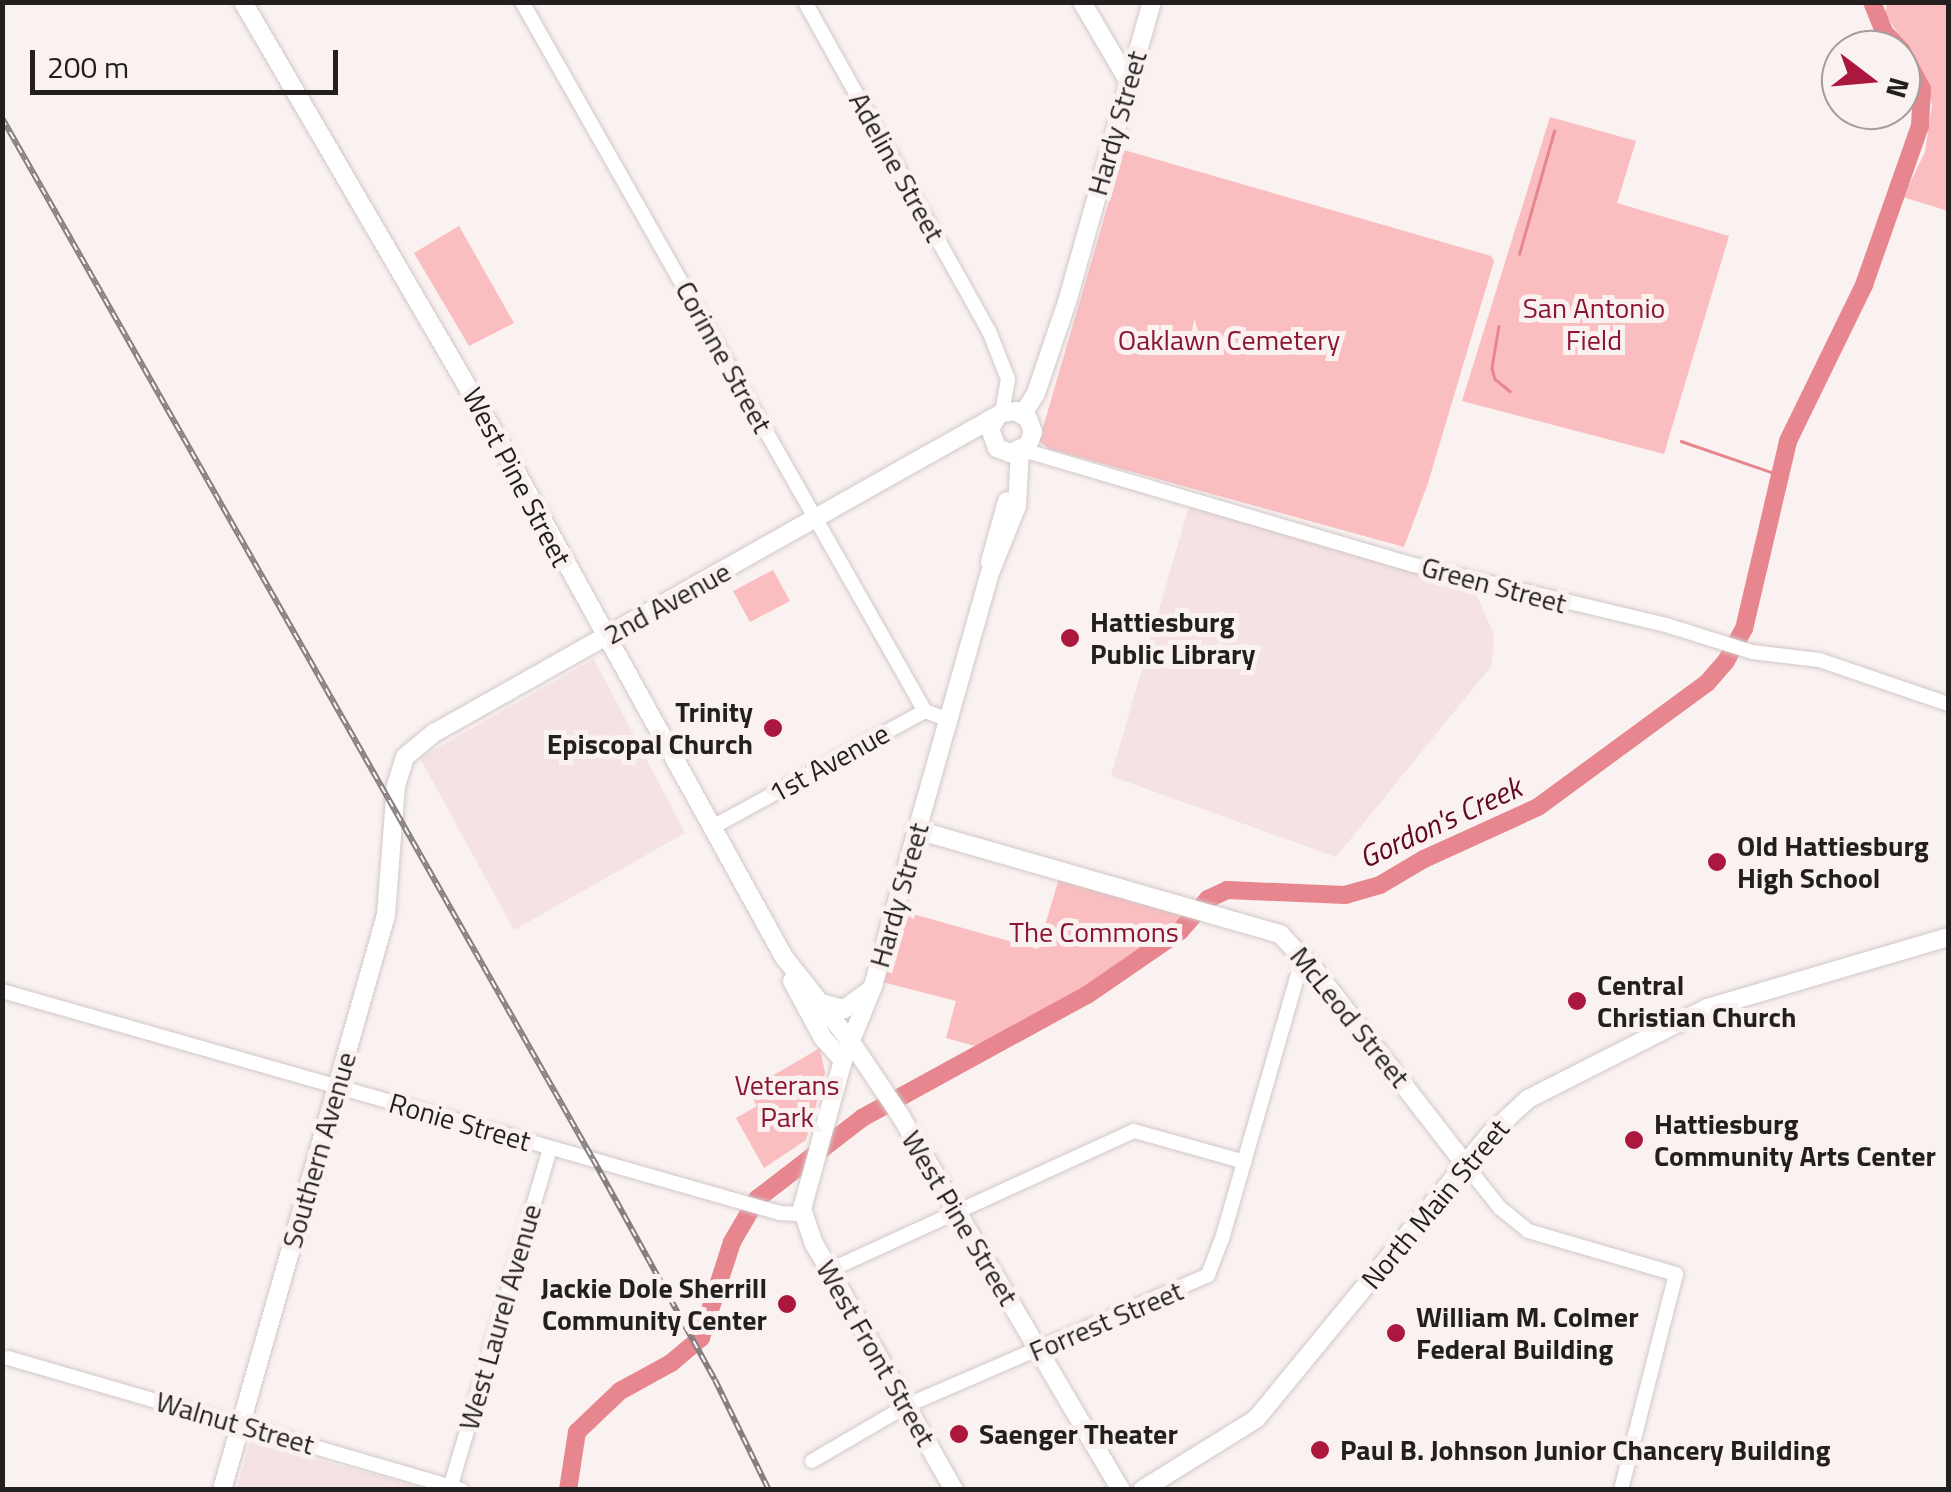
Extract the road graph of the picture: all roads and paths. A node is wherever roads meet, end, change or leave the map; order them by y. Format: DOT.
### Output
graph roads {
  1 [pos="243,2"];
  2 [pos="522,2"];
  3 [pos="805,2"];
  4 [pos="1082,2"];
  5 [pos="1152,2"];
  6 [pos="1129,82"];
  7 [pos="1067,302"];
  8 [pos="1001,419"];
  9 [pos="1025,447"];
  10 [pos="814,519"];
  11 [pos="606,638"];
  12 [pos="1948,704"];
  13 [pos="925,711"];
  14 [pos="949,720"];
  15 [pos="394,808"];
  16 [pos="711,828"];
  17 [pos="917,830"];
  18 [pos="1948,937"];
  19 [pos="784,956"];
  20 [pos="1303,956"];
  21 [pos="873,986"];
  22 [pos="2,991"];
  23 [pos="820,1003"];
  24 [pos="867,1004"];
  25 [pos="851,1042"];
  26 [pos="843,1060"];
  27 [pos="878,1082"];
  28 [pos="836,1083"];
  29 [pos="337,1086"];
  30 [pos="550,1148"];
  31 [pos="1245,1162"];
  32 [pos="1465,1164"];
  33 [pos="956,1213"];
  34 [pos="802,1214"];
  35 [pos="830,1270"];
  36 [pos="1039,1350"];
  37 [pos="4,1356"];
  38 [pos="908,1405"];
  39 [pos="241,1426"];
  40 [pos="812,1460"];
  41 [pos="456,1487"];
  42 [pos="222,1490"];
  43 [pos="954,1490"];
  44 [pos="1121,1490"];
  45 [pos="1142,1490"];
  46 [pos="1621,1490"];
  1 -- 11 [label="main road, West Pine Street"];
  2 -- 10 [label="street, Corinne Street"];
  3 -- 8 [label="street, Adeline Street"];
  4 -- 6 [label="main road"];
  5 -- 6 [label="main road, Hardy Street"];
  6 -- 7 [label="main road, Hardy Street"];
  7 -- 8 [label="main road, Hardy Street"];
  7 -- 9 [label="main road, Hardy Street"];
  8 -- 9 [label="main road"];
  8 -- 9 [label="main road"];
  8 -- 10 [label="main road, 2nd Avenue"];
  9 -- 12 [label="street, Green Street"];
  9 -- 14 [label="main road, Hardy Street"];
  10 -- 11 [label="main road, 2nd Avenue"];
  10 -- 13 [label="street, Corinne Street"];
  11 -- 15 [label="main road, 2nd Avenue"];
  11 -- 16 [label="main road, West Pine Street"];
  13 -- 14 [label="street"];
  13 -- 16 [label="street, 1st Avenue"];
  14 -- 17 [label="main road, Hardy Street"];
  15 -- 29 [label="main road, Southern Avenue"];
  16 -- 19 [label="main road, West Pine Street"];
  17 -- 20 [label="main road, McLeod Street"];
  17 -- 21 [label="main road, Hardy Street"];
  18 -- 32 [label="main road, North Main Street"];
  19 -- 23 [label="main road, West Pine Street"];
  19 -- 26 [label="main road, West Pine Street"];
  20 -- 31 [label="street, Forrest Street"];
  20 -- 32 [label="main road, McLeod Street"];
  21 -- 23 [label="main road"];
  21 -- 24 [label="main road, Hardy Street"];
  22 -- 29 [label="street, Ronie Street"];
  23 -- 25 [label="main road, West Pine Street"];
  24 -- 25 [label="main road, Hardy Street"];
  24 -- 27 [label="main road"];
  25 -- 26 [label="main road, Hardy Street"];
  25 -- 27 [label="main road, West Pine Street"];
  26 -- 28 [label="main road, Hardy Street"];
  27 -- 28 [label="main road"];
  27 -- 33 [label="main road, West Pine Street"];
  28 -- 34 [label="main road, Hardy Street"];
  29 -- 30 [label="street, Ronie Street"];
  29 -- 39 [label="main road, Southern Avenue"];
  30 -- 34 [label="street, Ronie Street"];
  30 -- 41 [label="street, West Laurel Avenue"];
  31 -- 33 [label="street"];
  31 -- 36 [label="street, Forrest Street"];
  32 -- 45 [label="main road, North Main Street"];
  32 -- 46 [label="street"];
  33 -- 35 [label="street"];
  33 -- 36 [label="main road, West Pine Street"];
  34 -- 35 [label="main road, West Front Street"];
  35 -- 38 [label="main road, West Front Street"];
  36 -- 38 [label="street, Forrest Street"];
  36 -- 44 [label="main road, West Pine Street"];
  37 -- 39 [label="street, Walnut Street"];
  38 -- 40 [label="street, Forrest Street"];
  38 -- 43 [label="main road, West Front Street"];
  39 -- 41 [label="street, Walnut Street"];
  39 -- 42 [label="main road, Southern Avenue"];
}
